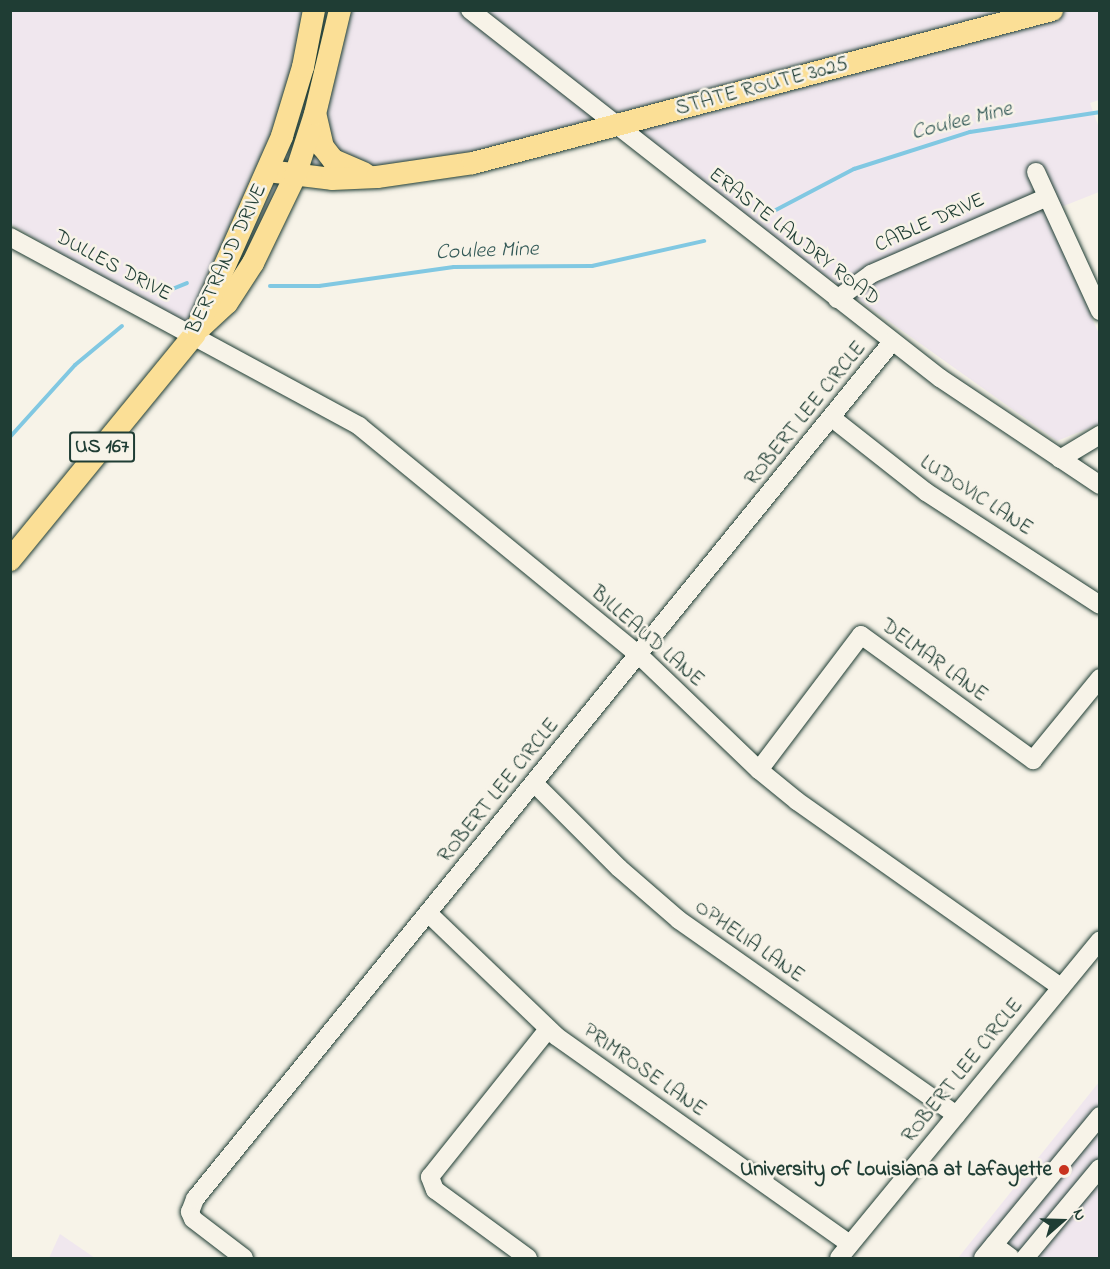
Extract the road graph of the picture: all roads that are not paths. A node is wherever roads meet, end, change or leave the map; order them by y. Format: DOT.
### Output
graph roads {
  1 [pos="314,10"];
  2 [pos="340,10"];
  3 [pos="470,10"];
  4 [pos="1052,10"];
  5 [pos="315,114"];
  6 [pos="615,126"];
  7 [pos="268,171"];
  8 [pos="1036,172"];
  9 [pos="295,176"];
  10 [pos="377,177"];
  11 [pos="1047,196"];
  12 [pos="10,237"];
  13 [pos="837,299"];
  14 [pos="1100,311"];
  15 [pos="194,335"];
  16 [pos="892,342"];
  17 [pos="832,418"];
  18 [pos="1100,435"];
  19 [pos="1060,459"];
  20 [pos="1100,485"];
  21 [pos="10,560"];
  22 [pos="1100,605"];
  23 [pos="639,655"];
  24 [pos="1100,678"];
  25 [pos="759,770"];
  26 [pos="534,783"];
  27 [pos="429,914"];
  28 [pos="1100,940"];
  29 [pos="1061,987"];
  30 [pos="548,1029"];
  31 [pos="956,1115"];
  32 [pos="1100,1116"];
  33 [pos="1100,1167"];
  34 [pos="844,1251"];
  35 [pos="989,1252"];
  36 [pos="244,1258"];
  37 [pos="528,1258"];
  38 [pos="1011,1258"];
  39 [pos="1025,1258"];
  1 -- 7 [label="main road, BERTRAND DRIVE / US 167"];
  2 -- 5 [label="main road, BERTRAND DRIVE / US 167"];
  3 -- 6 [label="street, ERASTE LANDRY ROAD"];
  4 -- 6 [label="main road, STATE ROUTE 3025"];
  5 -- 9 [label="main road, BERTRAND DRIVE / US 167"];
  5 -- 10 [label="main road"];
  6 -- 10 [label="main road, STATE ROUTE 3025"];
  6 -- 13 [label="street, ERASTE LANDRY ROAD"];
  7 -- 9 [label="main road, STATE ROUTE 3025"];
  7 -- 15 [label="main road, BERTRAND DRIVE / US 167"];
  8 -- 11 [label="street"];
  9 -- 10 [label="main road, STATE ROUTE 3025"];
  9 -- 15 [label="main road, BERTRAND DRIVE / US 167"];
  11 -- 13 [label="street, CABLE DRIVE"];
  11 -- 14 [label="street"];
  12 -- 15 [label="street, DULLES DRIVE"];
  13 -- 16 [label="street, ERASTE LANDRY ROAD"];
  15 -- 21 [label="main road, BERTRAND DRIVE / US 167"];
  15 -- 23 [label="street, BILLEAUD LANE"];
  16 -- 17 [label="street, ROBERT LEE CIRCLE"];
  16 -- 19 [label="street, ERASTE LANDRY ROAD"];
  17 -- 22 [label="street, LUDOVIC LANE"];
  17 -- 23 [label="street, ROBERT LEE CIRCLE"];
  18 -- 19 [label="street"];
  19 -- 20 [label="street, ERASTE LANDRY ROAD"];
  23 -- 25 [label="street, BILLEAUD LANE"];
  23 -- 26 [label="street, ROBERT LEE CIRCLE"];
  24 -- 25 [label="street, DELMAR LANE"];
  25 -- 29 [label="street, BILLEAUD LANE"];
  26 -- 27 [label="street, ROBERT LEE CIRCLE"];
  26 -- 31 [label="street, OPHELIA LANE"];
  27 -- 30 [label="street, PRIMROSE LANE"];
  27 -- 36 [label="street, ROBERT LEE CIRCLE"];
  28 -- 29 [label="street, ROBERT LEE CIRCLE"];
  29 -- 31 [label="street, ROBERT LEE CIRCLE"];
  30 -- 34 [label="street, PRIMROSE LANE"];
  30 -- 37 [label="street"];
  31 -- 34 [label="street, ROBERT LEE CIRCLE"];
  32 -- 35 [label="street"];
  33 -- 39 [label="street"];
  35 -- 38 [label="street"];
}
